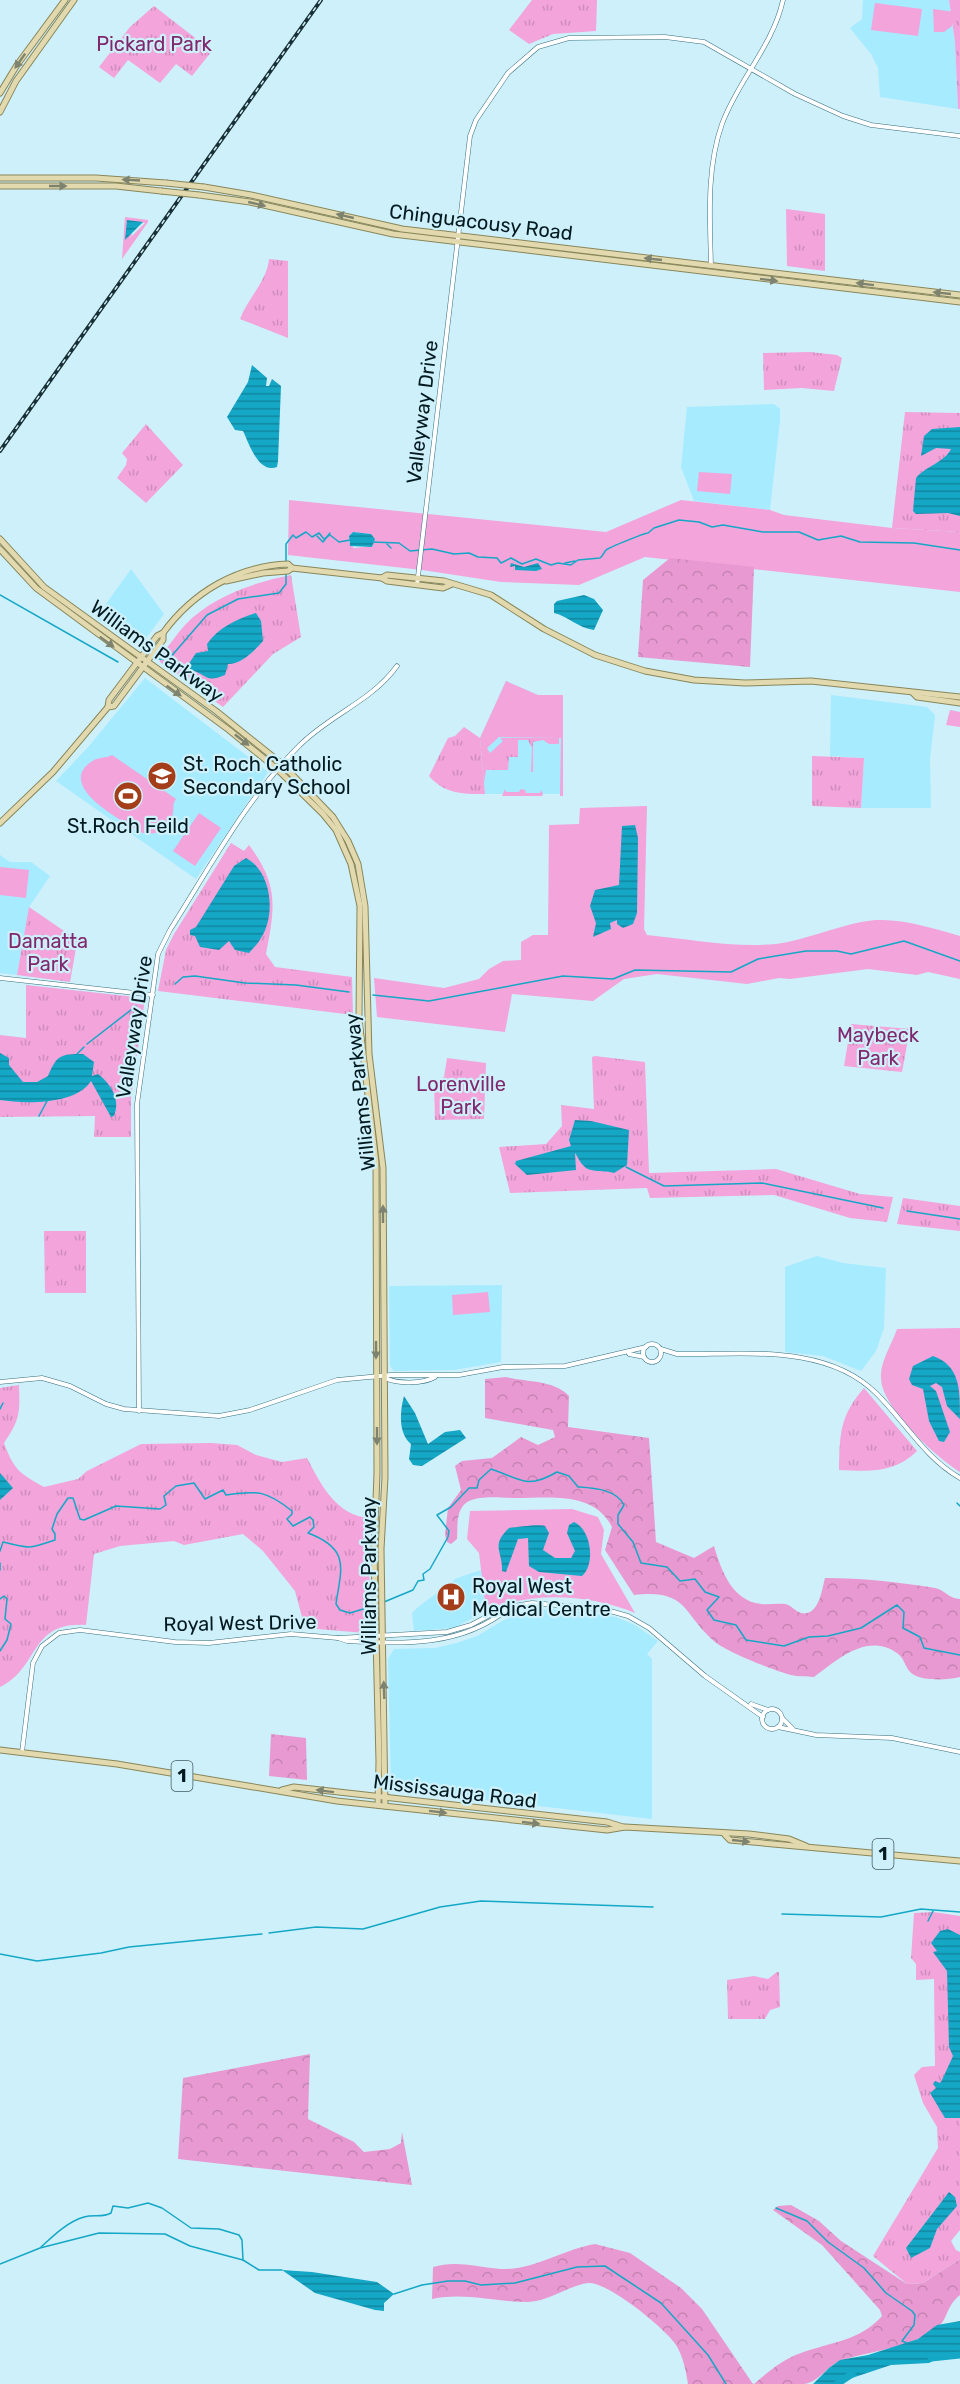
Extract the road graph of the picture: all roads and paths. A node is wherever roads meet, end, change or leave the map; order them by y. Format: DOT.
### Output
graph roads {
  1 [pos="65,0"];
  2 [pos="74,0"];
  3 [pos="783,0"];
  4 [pos="751,68"];
  5 [pos="0,93"];
  6 [pos="0,112"];
  7 [pos="960,136"];
  8 [pos="0,178"];
  9 [pos="0,186"];
  10 [pos="458,239"];
  11 [pos="711,265"];
  12 [pos="711,273"];
  13 [pos="960,295"];
  14 [pos="960,302"];
  15 [pos="0,539"];
  16 [pos="0,549"];
  17 [pos="417,581"];
  18 [pos="163,633"];
  19 [pos="142,658"];
  20 [pos="147,662"];
  21 [pos="136,664"];
  22 [pos="397,666"];
  23 [pos="143,669"];
  24 [pos="913,693"];
  25 [pos="960,697"];
  26 [pos="960,703"];
  27 [pos="108,707"];
  28 [pos="279,767"];
  29 [pos="0,823"];
  30 [pos="0,978"];
  31 [pos="153,995"];
  32 [pos="646,1347"];
  33 [pos="661,1349"];
  34 [pos="626,1353"];
  35 [pos="677,1354"];
  36 [pos="644,1357"];
  37 [pos="660,1358"];
  38 [pos="376,1377"];
  39 [pos="384,1378"];
  40 [pos="0,1382"];
  41 [pos="139,1412"];
  42 [pos="960,1478"];
  43 [pos="509,1608"];
  44 [pos="382,1635"];
  45 [pos="375,1639"];
  46 [pos="383,1642"];
  47 [pos="744,1701"];
  48 [pos="768,1710"];
  49 [pos="763,1717"];
  50 [pos="782,1718"];
  51 [pos="778,1727"];
  52 [pos="794,1729"];
  53 [pos="0,1750"];
  54 [pos="22,1752"];
  55 [pos="960,1752"];
  56 [pos="282,1790"];
  57 [pos="378,1797"];
  58 [pos="386,1798"];
  59 [pos="378,1805"];
  60 [pos="386,1806"];
  61 [pos="625,1827"];
  62 [pos="960,1861"];
  1 -- 5 [label="main road, one-way"];
  2 -- 6 [label="main road"];
  3 -- 4 [label="street"];
  4 -- 7 [label="street, Valleyway Drive"];
  4 -- 10 [label="street, Valleyway Drive"];
  4 -- 11 [label="street"];
  10 -- 8 [label="main road, Chinguacousy Road, one-way, bridge"];
  9 -- 10 [label="main road, Chinguacousy Road, one-way, bridge"];
  11 -- 10 [label="main road, Chinguacousy Road, one-way"];
  10 -- 12 [label="main road, Chinguacousy Road"];
  10 -- 17 [label="street, Valleyway Drive"];
  11 -- 12 [label="street"];
  13 -- 11 [label="main road, Chinguacousy Road, one-way"];
  12 -- 14 [label="main road, Chinguacousy Road, one-way"];
  15 -- 19 [label="main road, Williams Parkway"];
  16 -- 21 [label="main road, Williams Parkway, one-way"];
  17 -- 18 [label="main road"];
  17 -- 24 [label="main road"];
  18 -- 19 [label="main road"];
  18 -- 20 [label="main road"];
  19 -- 20 [label="main road, Williams Parkway"];
  19 -- 21 [label="main road"];
  20 -- 23 [label="main road"];
  20 -- 28 [label="main road, Williams Parkway"];
  21 -- 23 [label="main road, Williams Parkway"];
  21 -- 27 [label="main road"];
  22 -- 28 [label="street, Valleyway Drive"];
  23 -- 27 [label="main road"];
  23 -- 28 [label="main road, Williams Parkway, one-way"];
  24 -- 25 [label="main road"];
  24 -- 26 [label="main road"];
  27 -- 29 [label="main road"];
  28 -- 31 [label="street, Valleyway Drive"];
  28 -- 38 [label="main road, Williams Parkway, one-way"];
  39 -- 28 [label="main road, Williams Parkway, one-way"];
  30 -- 31 [label="street"];
  31 -- 41 [label="street, Valleyway Drive"];
  32 -- 33 [label="street"];
  32 -- 34 [label="street"];
  32 -- 36 [label="street"];
  33 -- 35 [label="street"];
  33 -- 37 [label="street"];
  34 -- 36 [label="street"];
  34 -- 39 [label="street"];
  35 -- 37 [label="street"];
  35 -- 42 [label="street"];
  36 -- 37 [label="street"];
  38 -- 39 [label="street"];
  38 -- 41 [label="street"];
  38 -- 45 [label="main road, Williams Parkway, one-way"];
  39 -- 44 [label="main road, Williams Parkway"];
  40 -- 41 [label="street"];
  43 -- 44 [label="street, Royal West Drive"];
  43 -- 46 [label="street, Royal West Drive"];
  43 -- 47 [label="street, Royal West Drive"];
  44 -- 45 [label="street, Royal West Drive"];
  44 -- 46 [label="main road, Williams Parkway"];
  45 -- 46 [label="street, Royal West Drive"];
  45 -- 54 [label="street, Royal West Drive"];
  45 -- 57 [label="main road, Williams Parkway"];
  58 -- 46 [label="main road, Williams Parkway, one-way"];
  47 -- 48 [label="street, Royal West Drive"];
  47 -- 49 [label="street, Royal West Drive"];
  48 -- 49 [label="street"];
  48 -- 50 [label="street"];
  49 -- 51 [label="street"];
  50 -- 51 [label="street"];
  50 -- 52 [label="street"];
  51 -- 52 [label="street"];
  52 -- 55 [label="street"];
  53 -- 54 [label="main road, Mississauga Road / 1"];
  54 -- 56 [label="main road, Mississauga Road / 1"];
  57 -- 56 [label="main road, Mississauga Road / 1, one-way"];
  56 -- 59 [label="main road, Mississauga Road / 1"];
  57 -- 58 [label="main road, Mississauga Road / 1"];
  57 -- 59 [label="main road, Williams Parkway"];
  58 -- 60 [label="main road, Williams Parkway"];
  58 -- 61 [label="main road, Mississauga Road / 1"];
  59 -- 60 [label="main road, Mississauga Road / 1"];
  60 -- 61 [label="main road, Mississauga Road / 1, one-way"];
  61 -- 62 [label="main road, Mississauga Road / 1"];
}
